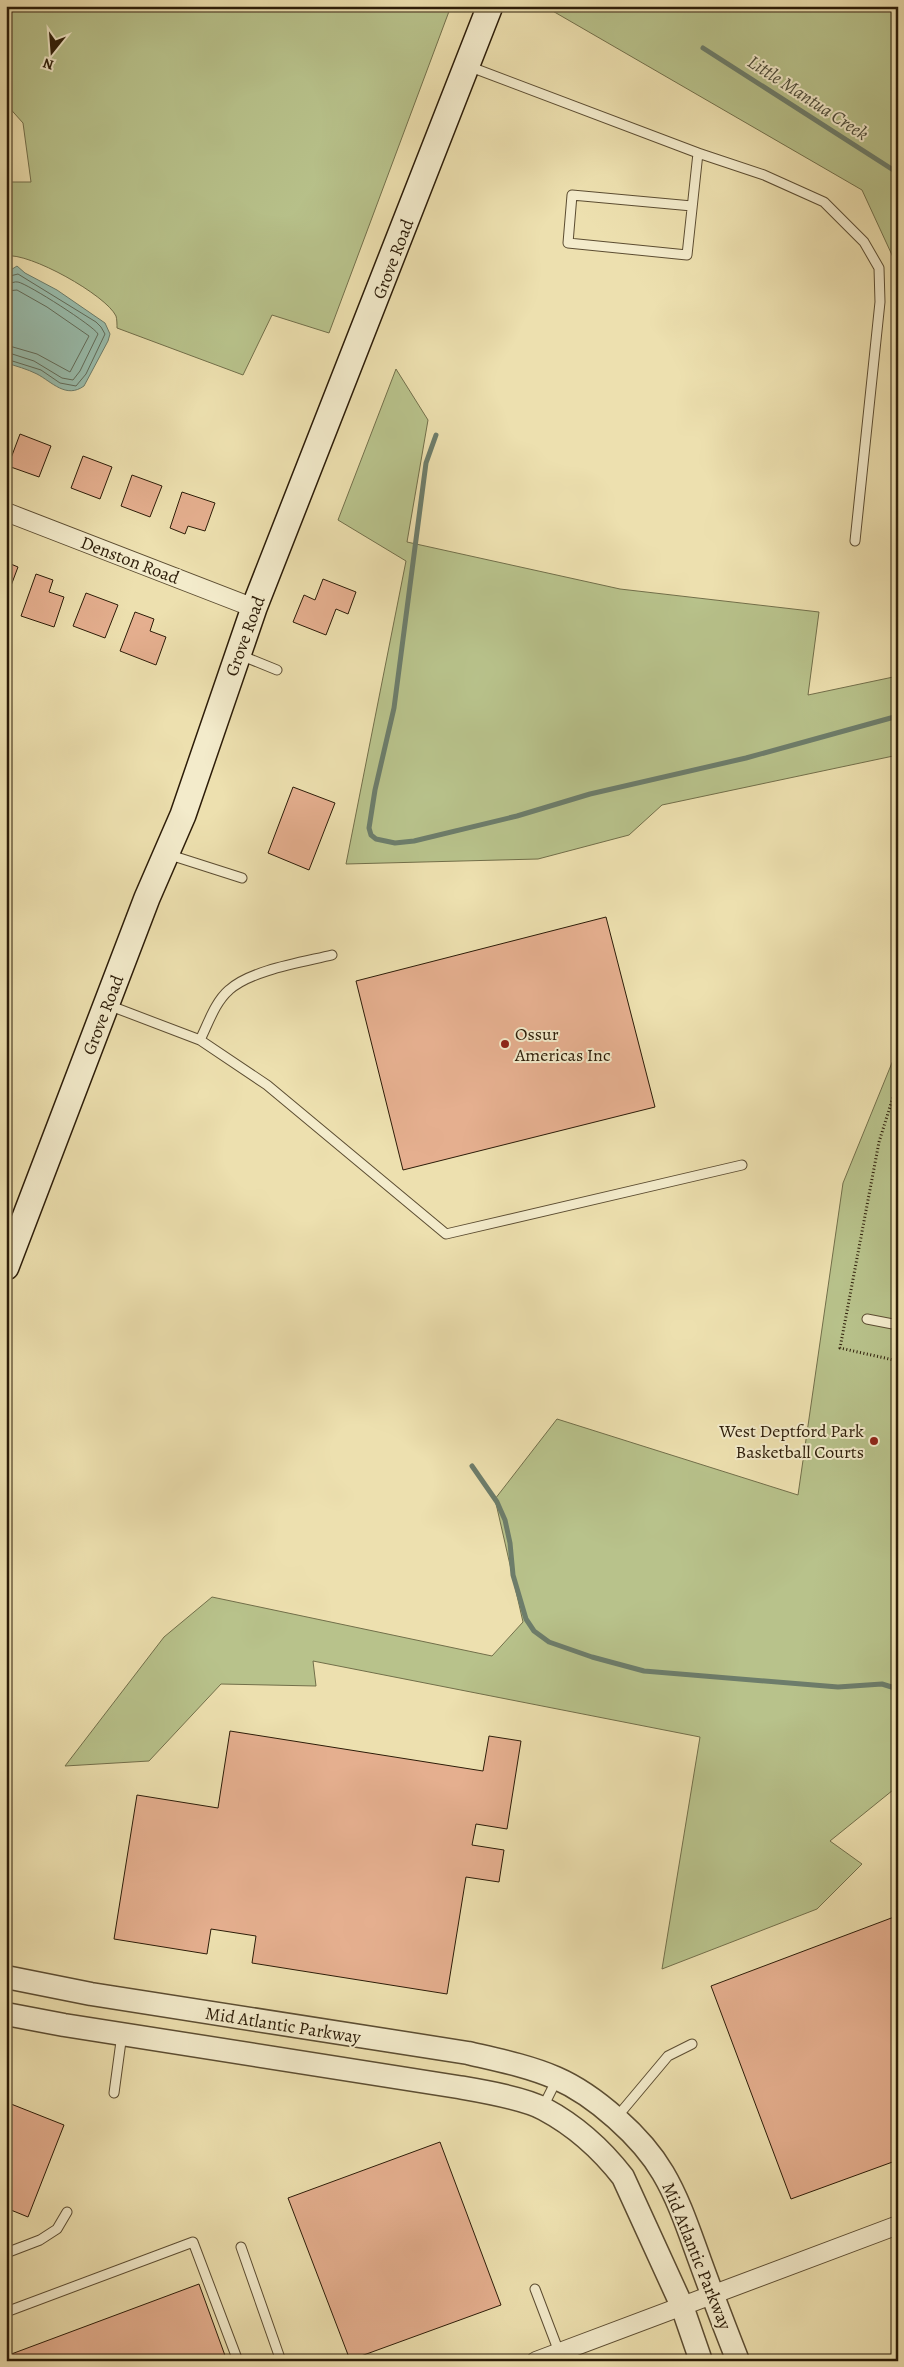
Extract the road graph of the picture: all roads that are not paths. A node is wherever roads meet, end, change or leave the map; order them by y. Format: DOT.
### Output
graph roads {
  1 [pos="490,6"];
  2 [pos="468,66"];
  3 [pos="698,153"];
  4 [pos="692,206"];
  5 [pos="6,512"];
  6 [pos="855,541"];
  7 [pos="254,608"];
  8 [pos="238,654"];
  9 [pos="277,670"];
  10 [pos="167,854"];
  11 [pos="242,878"];
  12 [pos="332,955"];
  13 [pos="107,1005"];
  14 [pos="200,1040"];
  15 [pos="742,1164"];
  16 [pos="6,1267"];
  17 [pos="867,1319"];
  18 [pos="898,1325"];
  19 [pos="6,1978"];
  20 [pos="6,2014"];
  21 [pos="122,2034"];
  22 [pos="692,2044"];
  23 [pos="557,2079"];
  24 [pos="114,2093"];
  25 [pos="543,2108"];
  26 [pos="616,2118"];
  27 [pos="67,2212"];
  28 [pos="898,2225"];
  29 [pos="241,2247"];
  30 [pos="6,2253"];
  31 [pos="535,2289"];
  32 [pos="712,2294"];
  33 [pos="682,2306"];
  34 [pos="6,2312"];
  35 [pos="559,2352"];
  36 [pos="238,2361"];
  37 [pos="281,2361"];
  38 [pos="536,2361"];
  39 [pos="701,2361"];
  40 [pos="738,2361"];
  1 -- 2 [label="main road, Grove Road"];
  2 -- 3 [label="lane"];
  2 -- 7 [label="main road, Grove Road"];
  3 -- 4 [label="lane"];
  3 -- 6 [label="lane"];
  4 -- 4 [label="lane"];
  5 -- 7 [label="street, Denston Road"];
  7 -- 8 [label="main road, Grove Road"];
  8 -- 9 [label="lane"];
  8 -- 10 [label="main road, Grove Road"];
  10 -- 11 [label="lane"];
  10 -- 13 [label="main road, Grove Road"];
  12 -- 14 [label="lane"];
  13 -- 14 [label="lane"];
  13 -- 16 [label="main road, Grove Road"];
  14 -- 15 [label="lane"];
  17 -- 18 [label="lane"];
  19 -- 23 [label="street, Mid Atlantic Parkway"];
  20 -- 21 [label="street, Mid Atlantic Parkway"];
  21 -- 24 [label="lane"];
  21 -- 25 [label="street, Mid Atlantic Parkway"];
  22 -- 26 [label="lane"];
  23 -- 25 [label="lane"];
  23 -- 26 [label="street, Mid Atlantic Parkway"];
  25 -- 33 [label="street, Mid Atlantic Parkway"];
  26 -- 32 [label="street, Mid Atlantic Parkway"];
  27 -- 30 [label="lane"];
  28 -- 32 [label="street"];
  29 -- 37 [label="lane"];
  31 -- 35 [label="lane"];
  32 -- 33 [label="street"];
  32 -- 40 [label="street, Mid Atlantic Parkway"];
  33 -- 35 [label="street"];
  33 -- 39 [label="street, Mid Atlantic Parkway"];
  34 -- 36 [label="lane"];
  35 -- 38 [label="street"];
}
